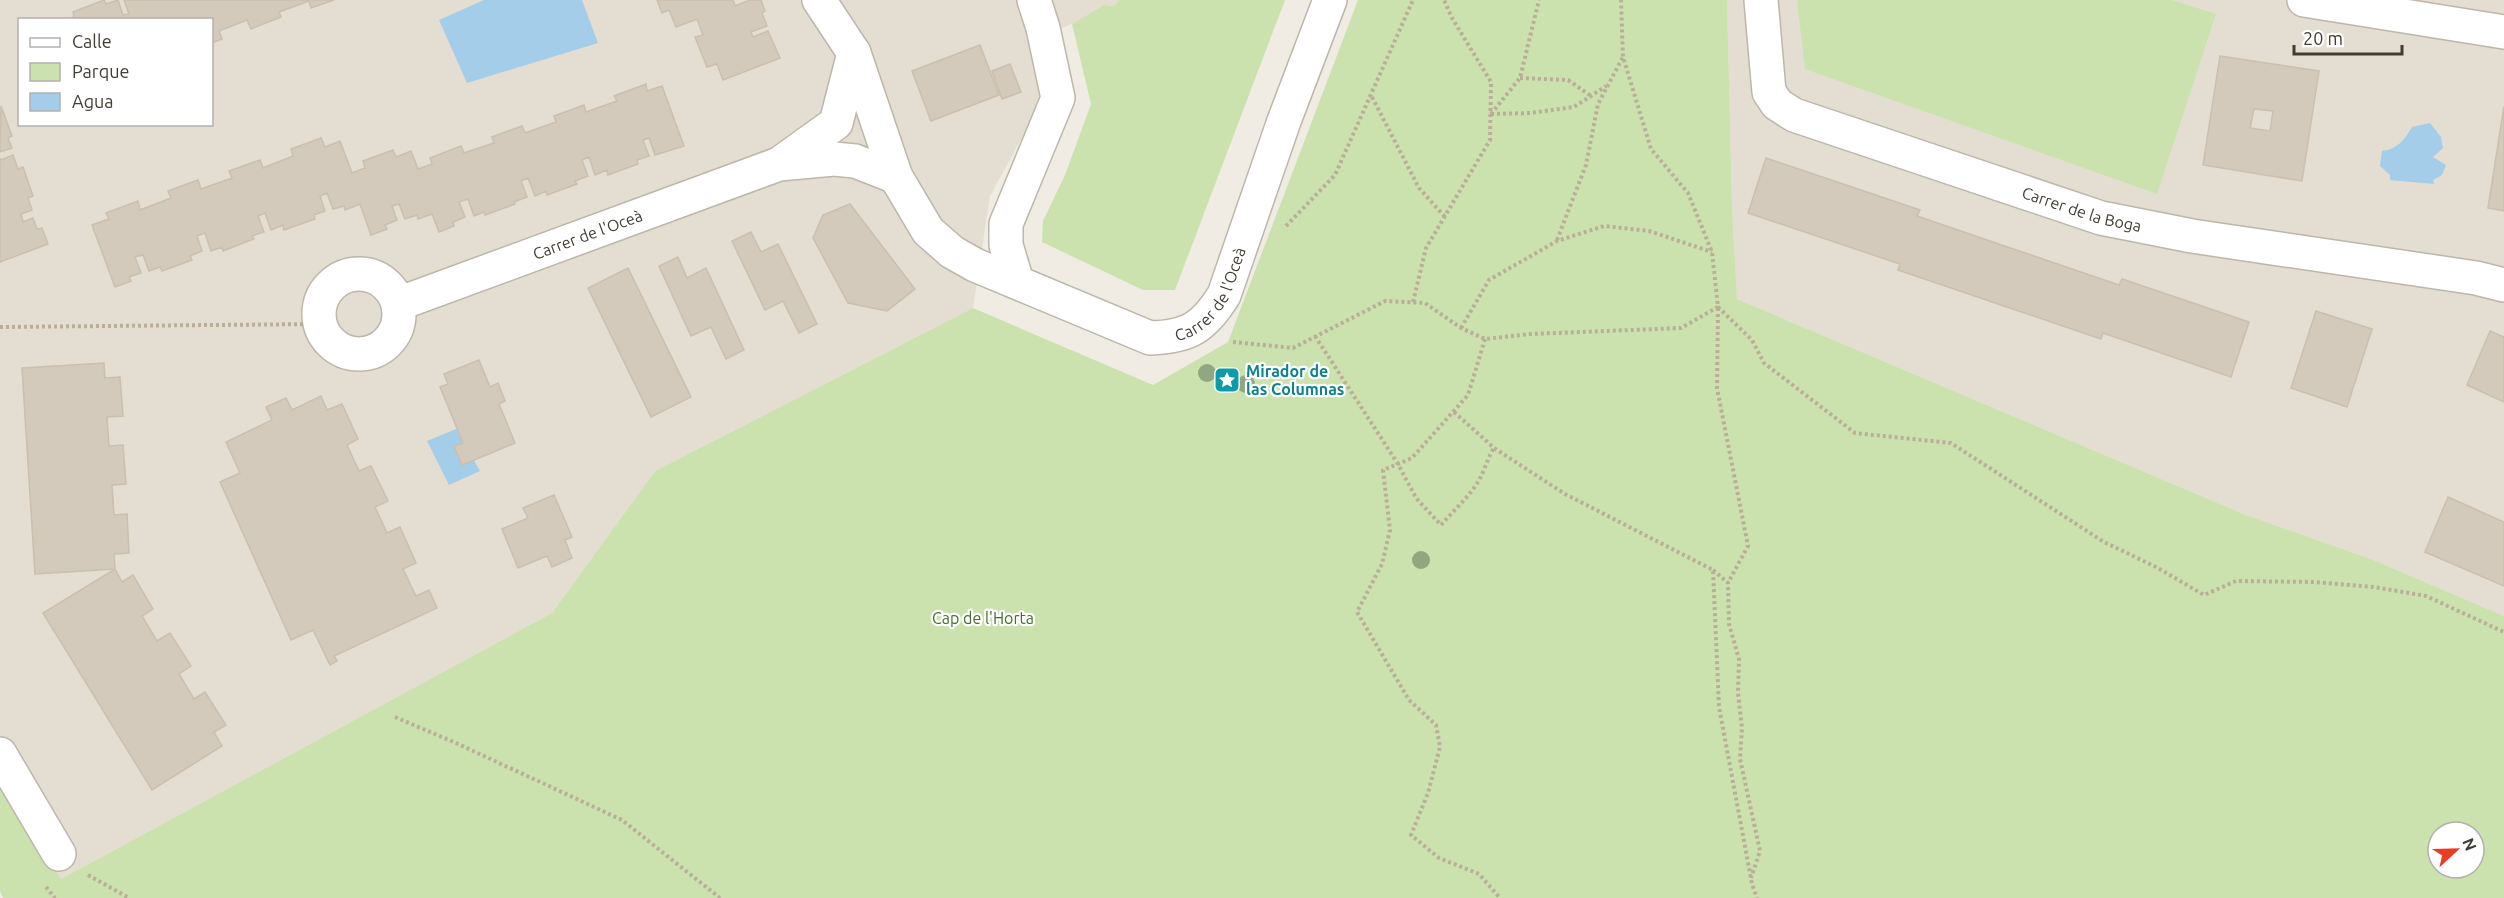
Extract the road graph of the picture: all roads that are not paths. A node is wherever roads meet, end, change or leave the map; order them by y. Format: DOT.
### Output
graph roads {
  1 [pos="819,0"];
  2 [pos="1034,0"];
  3 [pos="1330,0"];
  4 [pos="1761,0"];
  5 [pos="2304,0"];
  6 [pos="2504,32"];
  7 [pos="854,53"];
  8 [pos="778,164"];
  9 [pos="896,177"];
  10 [pos="1017,282"];
  11 [pos="2504,285"];
  12 [pos="398,304"];
  13 [pos="0,754"];
  14 [pos="59,854"];
  1 -- 7 [label="street, Carrer de l'Oceà"];
  2 -- 10 [label="street"];
  3 -- 10 [label="street, Carrer de l'Oceà"];
  4 -- 11 [label="street, Carrer de la Boga"];
  5 -- 6 [label="street"];
  7 -- 8 [label="street, Carrer de l'Oceà"];
  7 -- 9 [label="street, Carrer de l'Oceà"];
  8 -- 9 [label="street, Carrer de l'Oceà"];
  8 -- 12 [label="street, Carrer de l'Oceà"];
  9 -- 10 [label="street, Carrer de l'Oceà"];
  12 -- 12 [label="street"];
  13 -- 14 [label="street"];
}
